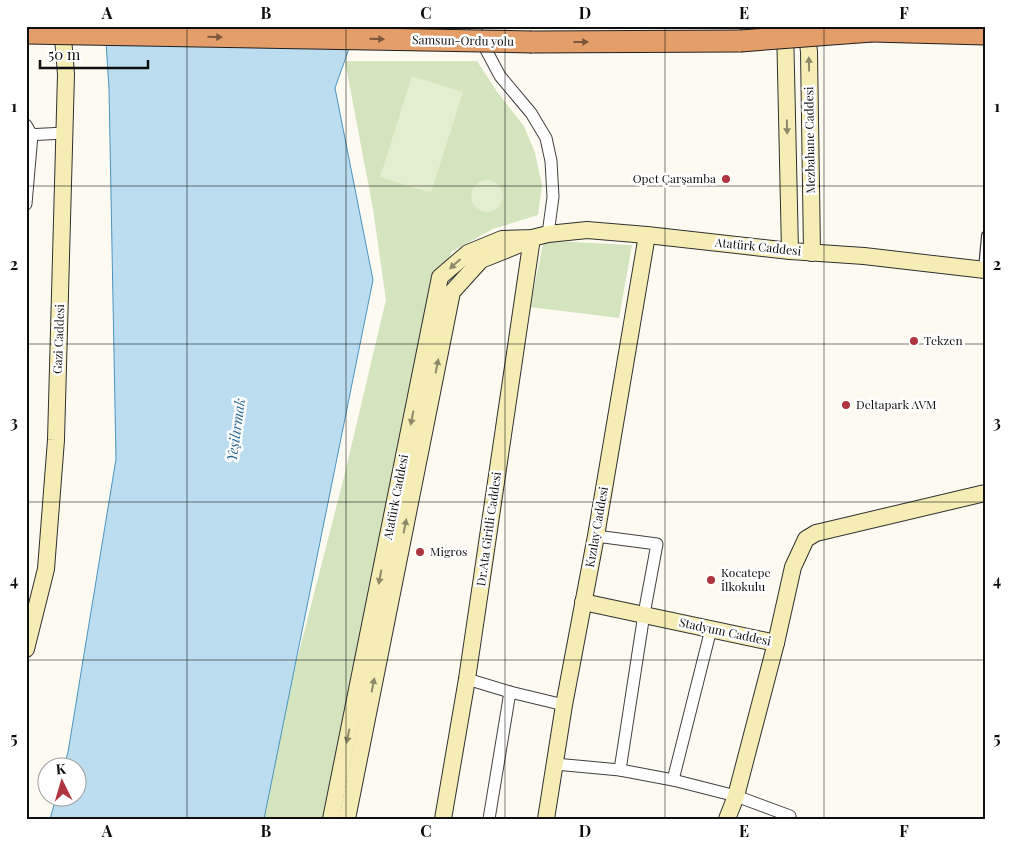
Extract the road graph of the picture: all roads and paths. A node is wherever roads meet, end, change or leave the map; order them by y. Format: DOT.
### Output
graph roads {
  1 [pos="62,26"];
  2 [pos="475,26"];
  3 [pos="785,26"];
  4 [pos="806,26"];
  5 [pos="900,26"];
  6 [pos="872,31"];
  7 [pos="26,34"];
  8 [pos="985,34"];
  9 [pos="28,131"];
  10 [pos="65,132"];
  11 [pos="26,204"];
  12 [pos="548,234"];
  13 [pos="647,235"];
  14 [pos="985,235"];
  15 [pos="532,238"];
  16 [pos="790,251"];
  17 [pos="812,253"];
  18 [pos="983,270"];
  19 [pos="985,493"];
  20 [pos="596,536"];
  21 [pos="583,602"];
  22 [pos="644,614"];
  23 [pos="711,629"];
  24 [pos="776,643"];
  25 [pos="26,650"];
  26 [pos="467,679"];
  27 [pos="510,692"];
  28 [pos="564,705"];
  29 [pos="555,764"];
  30 [pos="620,770"];
  31 [pos="673,780"];
  32 [pos="736,796"];
  33 [pos="331,819"];
  34 [pos="347,819"];
  35 [pos="443,819"];
  36 [pos="489,819"];
  37 [pos="546,819"];
  38 [pos="727,819"];
  39 [pos="789,819"];
  1 -- 10 [label="street, Gazi Caddesi"];
  2 -- 12 [label="street"];
  3 -- 16 [label="street, Mezbahane Caddesi, one-way"];
  17 -- 4 [label="street, Mezbahane Caddesi, one-way"];
  5 -- 6 [label="highway, Samsun-Ordu yolu"];
  7 -- 6 [label="highway, Samsun-Ordu yolu, one-way, bridge"];
  6 -- 8 [label="highway"];
  9 -- 10 [label="street"];
  9 -- 11 [label="street"];
  10 -- 25 [label="street, Gazi Caddesi"];
  12 -- 13 [label="street, Atatürk Caddesi"];
  12 -- 15 [label="street, Atatürk Caddesi"];
  13 -- 16 [label="street, Atatürk Caddesi"];
  13 -- 20 [label="street, Kızılay Caddesi"];
  14 -- 18 [label="lane"];
  15 -- 26 [label="street, Dr.Ata Giritli Caddesi"];
  15 -- 33 [label="street, Atatürk Caddesi, one-way"];
  34 -- 15 [label="street, Atatürk Caddesi, one-way"];
  16 -- 17 [label="street, Atatürk Caddesi"];
  17 -- 18 [label="street, Atatürk Caddesi"];
  19 -- 24 [label="street"];
  20 -- 21 [label="street, Kızılay Caddesi"];
  20 -- 22 [label="street"];
  21 -- 22 [label="street, Stadyum Caddesi"];
  21 -- 28 [label="street, Kızılay Caddesi"];
  22 -- 23 [label="street, Stadyum Caddesi"];
  22 -- 30 [label="street"];
  23 -- 24 [label="street, Stadyum Caddesi"];
  23 -- 31 [label="street"];
  24 -- 32 [label="street, Stadyum Caddesi"];
  26 -- 27 [label="street"];
  26 -- 35 [label="street, Dr.Ata Giritli Caddesi"];
  27 -- 28 [label="street"];
  27 -- 36 [label="street"];
  28 -- 29 [label="street, Kızılay Caddesi"];
  29 -- 30 [label="street"];
  29 -- 37 [label="street, Kızılay Caddesi"];
  30 -- 31 [label="street"];
  31 -- 32 [label="street"];
  32 -- 38 [label="street, Stadyum Caddesi"];
  32 -- 39 [label="street"];
}
